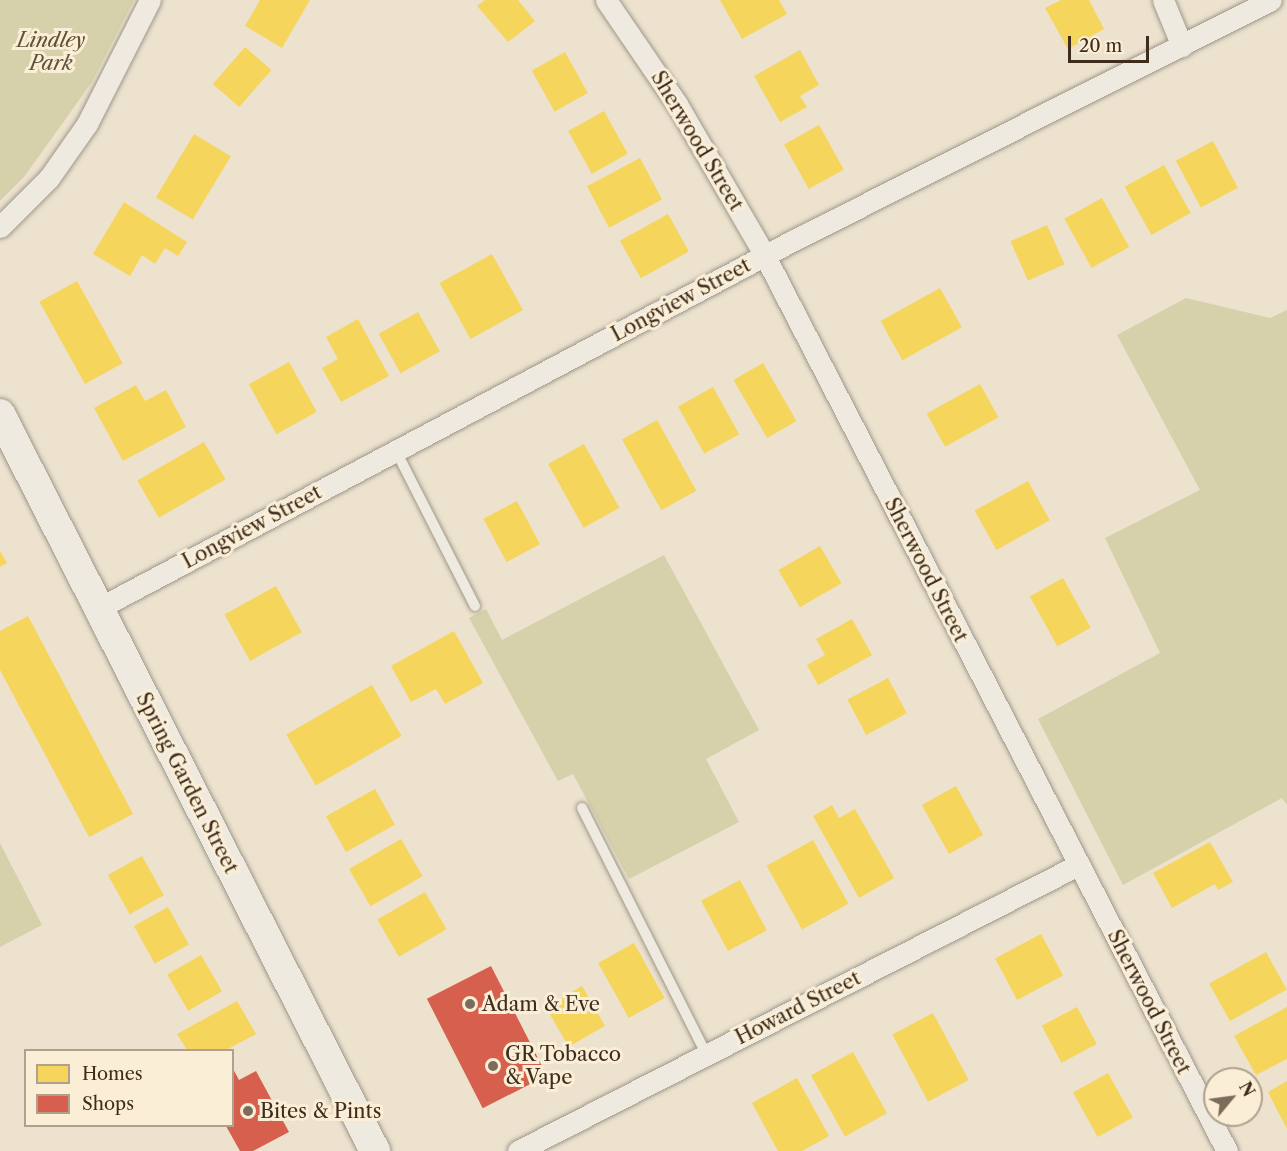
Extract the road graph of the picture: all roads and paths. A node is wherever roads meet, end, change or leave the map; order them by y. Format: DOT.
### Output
graph roads {
  1 [pos="150,0"];
  2 [pos="606,0"];
  3 [pos="1163,0"];
  4 [pos="1270,0"];
  5 [pos="1182,46"];
  6 [pos="0,227"];
  7 [pos="765,256"];
  8 [pos="0,414"];
  9 [pos="396,451"];
  10 [pos="475,606"];
  11 [pos="97,609"];
  12 [pos="582,808"];
  13 [pos="1078,865"];
  14 [pos="707,1055"];
  15 [pos="375,1151"];
  16 [pos="518,1151"];
  17 [pos="1227,1151"];
  1 -- 6 [label="street"];
  2 -- 7 [label="street, Sherwood Street"];
  3 -- 5 [label="street"];
  4 -- 5 [label="street, Longview Street"];
  5 -- 7 [label="street, Longview Street"];
  7 -- 9 [label="street, Longview Street"];
  7 -- 13 [label="street, Sherwood Street"];
  8 -- 11 [label="main road, Spring Garden Street"];
  9 -- 10 [label="lane"];
  9 -- 11 [label="street, Longview Street"];
  11 -- 15 [label="main road, Spring Garden Street"];
  12 -- 14 [label="lane"];
  13 -- 14 [label="street, Howard Street"];
  13 -- 17 [label="street, Sherwood Street"];
  14 -- 16 [label="street, Howard Street"];
}
